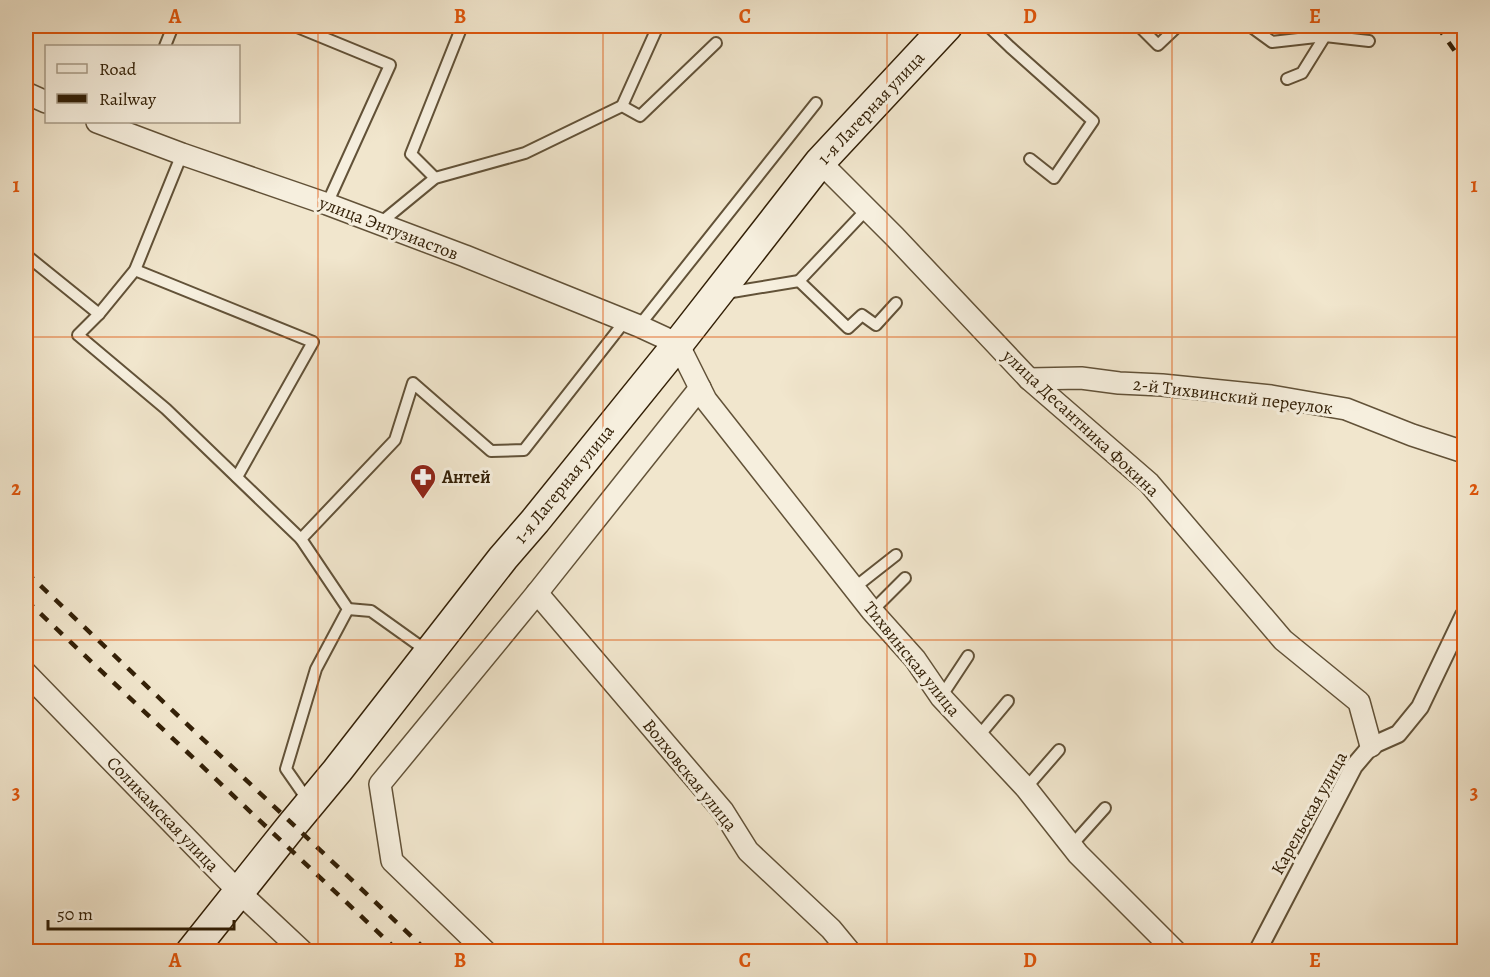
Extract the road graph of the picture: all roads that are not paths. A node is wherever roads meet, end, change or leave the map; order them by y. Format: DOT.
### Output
graph roads {
  1 [pos="173,26"];
  2 [pos="295,26"];
  3 [pos="462,26"];
  4 [pos="658,26"];
  5 [pos="947,26"];
  6 [pos="988,26"];
  7 [pos="1139,26"];
  8 [pos="1178,26"];
  9 [pos="1250,26"];
  10 [pos="1325,36"];
  11 [pos="1369,41"];
  12 [pos="716,43"];
  13 [pos="165,45"];
  14 [pos="1287,79"];
  15 [pos="26,93"];
  16 [pos="45,102"];
  17 [pos="816,103"];
  18 [pos="622,106"];
  19 [pos="103,123"];
  20 [pos="133,128"];
  21 [pos="182,154"];
  22 [pos="1030,159"];
  23 [pos="820,162"];
  24 [pos="435,178"];
  25 [pos="327,204"];
  26 [pos="867,209"];
  27 [pos="379,224"];
  28 [pos="26,255"];
  29 [pos="135,270"];
  30 [pos="799,281"];
  31 [pos="716,294"];
  32 [pos="896,303"];
  33 [pos="99,314"];
  34 [pos="632,323"];
  35 [pos="678,344"];
  36 [pos="1029,379"];
  37 [pos="700,388"];
  38 [pos="1464,452"];
  39 [pos="237,477"];
  40 [pos="301,539"];
  41 [pos="896,555"];
  42 [pos="905,578"];
  43 [pos="854,588"];
  44 [pos="537,593"];
  45 [pos="348,609"];
  46 [pos="872,611"];
  47 [pos="1464,615"];
  48 [pos="429,653"];
  49 [pos="968,656"];
  50 [pos="26,673"];
  51 [pos="940,697"];
  52 [pos="1008,701"];
  53 [pos="978,737"];
  54 [pos="1371,746"];
  55 [pos="1059,750"];
  56 [pos="1026,788"];
  57 [pos="310,804"];
  58 [pos="1105,808"];
  59 [pos="1071,846"];
  60 [pos="238,892"];
  61 [pos="191,951"];
  62 [pos="303,951"];
  63 [pos="486,951"];
  64 [pos="850,951"];
  65 [pos="1176,951"];
  66 [pos="1257,951"];
  1 -- 13 [label="lane"];
  2 -- 25 [label="lane"];
  3 -- 24 [label="lane"];
  4 -- 18 [label="lane"];
  5 -- 23 [label="main road, 1-я Лагерная улица"];
  6 -- 22 [label="lane"];
  7 -- 8 [label="lane"];
  9 -- 10 [label="lane"];
  10 -- 11 [label="lane"];
  10 -- 14 [label="lane"];
  12 -- 18 [label="lane"];
  15 -- 16 [label="street"];
  17 -- 34 [label="lane"];
  18 -- 24 [label="lane"];
  19 -- 20 [label="street, улица Энтузиастов"];
  20 -- 21 [label="street, улица Энтузиастов"];
  21 -- 25 [label="street, улица Энтузиастов"];
  21 -- 29 [label="lane"];
  23 -- 26 [label="street, улица Десантника Фокина"];
  23 -- 31 [label="main road, 1-я Лагерная улица"];
  24 -- 27 [label="lane"];
  25 -- 27 [label="street, улица Энтузиастов"];
  26 -- 30 [label="lane"];
  26 -- 36 [label="street, улица Десантника Фокина"];
  27 -- 34 [label="street, улица Энтузиастов"];
  28 -- 33 [label="lane"];
  29 -- 33 [label="lane"];
  29 -- 39 [label="lane"];
  30 -- 31 [label="lane"];
  30 -- 32 [label="lane"];
  31 -- 35 [label="main road, 1-я Лагерная улица"];
  33 -- 39 [label="lane"];
  34 -- 35 [label="street, улица Энтузиастов"];
  34 -- 40 [label="lane"];
  35 -- 37 [label="street, Тихвинская улица"];
  35 -- 48 [label="main road, 1-я Лагерная улица"];
  36 -- 38 [label="street, 2-й Тихвинский переулок"];
  36 -- 54 [label="street, улица Десантника Фокина"];
  37 -- 43 [label="street, Тихвинская улица"];
  37 -- 44 [label="street"];
  39 -- 40 [label="lane"];
  40 -- 45 [label="lane"];
  41 -- 43 [label="lane"];
  42 -- 46 [label="lane"];
  43 -- 46 [label="street, Тихвинская улица"];
  44 -- 63 [label="street"];
  44 -- 64 [label="street, Волховская улица"];
  45 -- 48 [label="lane"];
  45 -- 57 [label="lane"];
  46 -- 51 [label="street, Тихвинская улица"];
  47 -- 54 [label="street, Карельская улица"];
  48 -- 57 [label="main road, 1-я Лагерная улица"];
  49 -- 51 [label="lane"];
  50 -- 60 [label="street, Соликамская улица"];
  51 -- 53 [label="street, Тихвинская улица"];
  52 -- 53 [label="lane"];
  53 -- 56 [label="street, Тихвинская улица"];
  54 -- 66 [label="street, Карельская улица"];
  55 -- 56 [label="lane"];
  56 -- 59 [label="street, Тихвинская улица"];
  57 -- 60 [label="main road, 1-я Лагерная улица"];
  58 -- 59 [label="lane"];
  59 -- 65 [label="street, Тихвинская улица"];
  60 -- 61 [label="main road, 1-я Лагерная улица"];
  60 -- 62 [label="street, Соликамская улица"];
}
